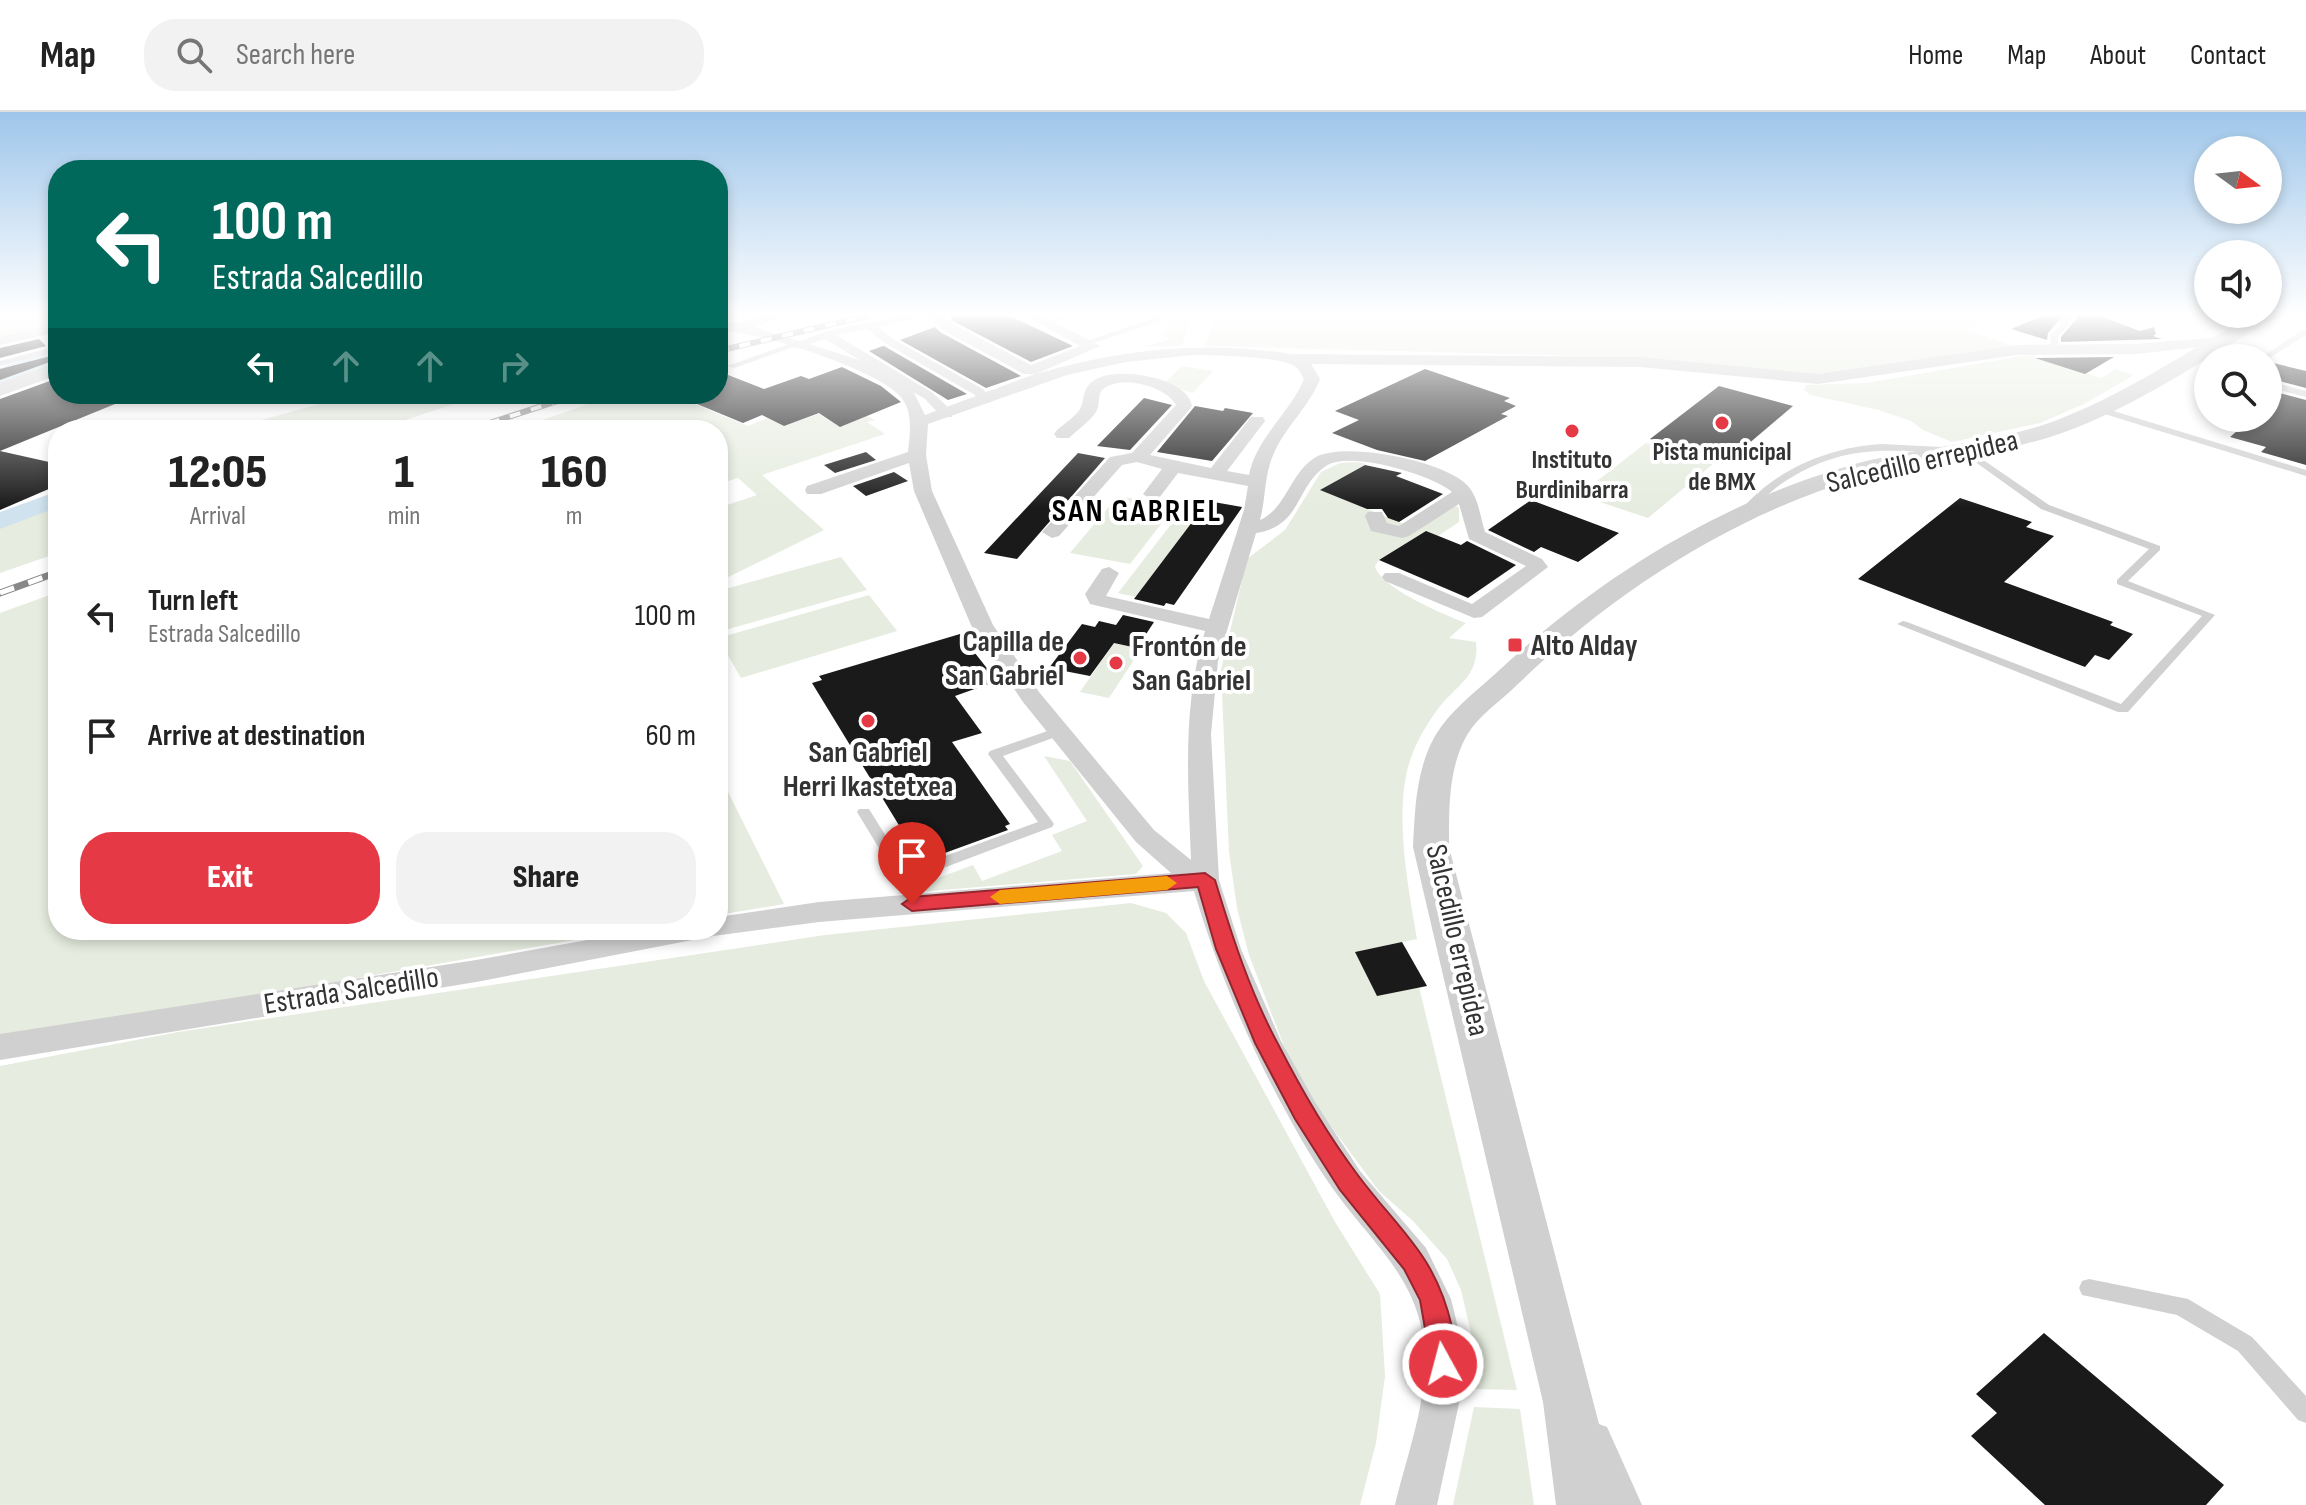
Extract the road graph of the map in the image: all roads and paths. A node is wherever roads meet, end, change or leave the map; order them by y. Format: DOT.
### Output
graph roads {
  1 [pos="32,378"];
  2 [pos="885,378"];
  3 [pos="899,378"];
  4 [pos="954,378"];
  5 [pos="1026,378"];
  6 [pos="1311,378"];
  7 [pos="1784,378"];
  8 [pos="1819,378"];
  9 [pos="2156,378"];
  10 [pos="2282,388"];
  11 [pos="0,390"];
  12 [pos="2306,394"];
  13 [pos="985,400"];
  14 [pos="2101,410"];
  15 [pos="947,414"];
  16 [pos="920,421"];
  17 [pos="1257,421"];
  18 [pos="1063,434"];
  19 [pos="1958,450"];
  20 [pos="917,455"];
  21 [pos="1138,457"];
  22 [pos="1173,467"];
  23 [pos="2306,473"];
  24 [pos="1216,474"];
  25 [pos="1257,482"];
  26 [pos="814,490"];
  27 [pos="1463,493"];
  28 [pos="1152,494"];
  29 [pos="1375,516"];
  30 [pos="1247,528"];
  31 [pos="1052,532"];
  32 [pos="1109,573"];
  33 [pos="1392,577"];
  34 [pos="1903,624"];
  35 [pos="1216,627"];
  36 [pos="1059,731"];
  37 [pos="864,812"];
  38 [pos="1205,880"];
  39 [pos="728,926"];
  40 [pos="647,940"];
  41 [pos="0,1047"];
  42 [pos="2089,1288"];
  43 [pos="1569,1402"];
  44 [pos="2306,1412"];
  45 [pos="1416,1505"];
  46 [pos="1584,1505"];
  47 [pos="1614,1505"];
  1 -- 11 [label="street"];
  2 -- 16 [label="street"];
  3 -- 15 [label="street"];
  4 -- 13 [label="street"];
  5 -- 13 [label="street"];
  6 -- 25 [label="street"];
  7 -- 8 [label="street"];
  9 -- 14 [label="street, Salcedillo errepidea"];
  10 -- 12 [label="lane"];
  13 -- 15 [label="street"];
  14 -- 19 [label="street, Salcedillo errepidea"];
  14 -- 23 [label="lane"];
  15 -- 16 [label="street"];
  16 -- 20 [label="street"];
  17 -- 24 [label="street"];
  18 -- 21 [label="street"];
  19 -- 34 [label="lane"];
  19 -- 43 [label="street, Salcedillo errepidea"];
  20 -- 26 [label="street"];
  20 -- 36 [label="street"];
  21 -- 22 [label="street"];
  21 -- 31 [label="street"];
  22 -- 24 [label="street"];
  22 -- 28 [label="street"];
  24 -- 25 [label="street"];
  25 -- 30 [label="street"];
  27 -- 29 [label="street"];
  27 -- 30 [label="street"];
  27 -- 33 [label="street"];
  30 -- 35 [label="street"];
  32 -- 35 [label="street"];
  35 -- 38 [label="street"];
  36 -- 37 [label="lane"];
  36 -- 38 [label="street"];
  38 -- 39 [label="street"];
  38 -- 45 [label="street"];
  40 -- 41 [label="street, Estrada Salcedillo"];
  42 -- 44 [label="lane"];
  43 -- 46 [label="street"];
  43 -- 47 [label="street"];
}
